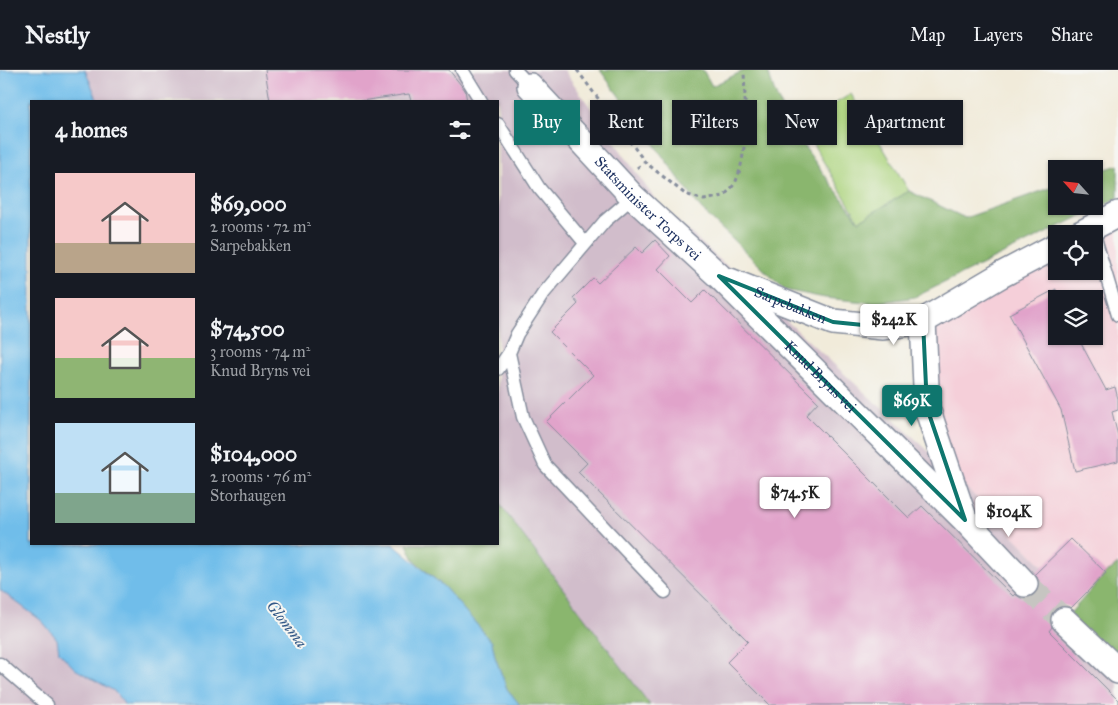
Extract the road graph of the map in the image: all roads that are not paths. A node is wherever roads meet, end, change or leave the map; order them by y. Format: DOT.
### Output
graph roads {
  1 [pos="462,70"];
  2 [pos="522,78"];
  3 [pos="480,100"];
  4 [pos="499,126"];
  5 [pos="625,189"];
  6 [pos="1118,214"];
  7 [pos="1102,225"];
  8 [pos="585,243"];
  9 [pos="1048,250"];
  10 [pos="1103,271"];
  11 [pos="719,276"];
  12 [pos="1118,315"];
  13 [pos="924,321"];
  14 [pos="509,353"];
  15 [pos="499,368"];
  16 [pos="965,520"];
  17 [pos="1025,584"];
  18 [pos="665,592"];
  19 [pos="1064,620"];
  20 [pos="0,664"];
  21 [pos="1118,671"];
  22 [pos="47,705"];
  1 -- 3 [label="lane"];
  2 -- 5 [label="street, Statsminister Torps vei"];
  4 -- 8 [label="lane"];
  5 -- 8 [label="lane"];
  5 -- 11 [label="street, Statsminister Torps vei"];
  6 -- 7 [label="street"];
  8 -- 14 [label="lane"];
  9 -- 13 [label="street, Sarpebakken"];
  10 -- 12 [label="lane"];
  11 -- 13 [label="street, Sarpebakken"];
  11 -- 16 [label="street, Knud Bryns vei"];
  13 -- 16 [label="street"];
  14 -- 15 [label="lane"];
  14 -- 18 [label="lane"];
  16 -- 17 [label="street, Knud Bryns vei"];
  19 -- 21 [label="street"];
  20 -- 22 [label="lane"];
}
